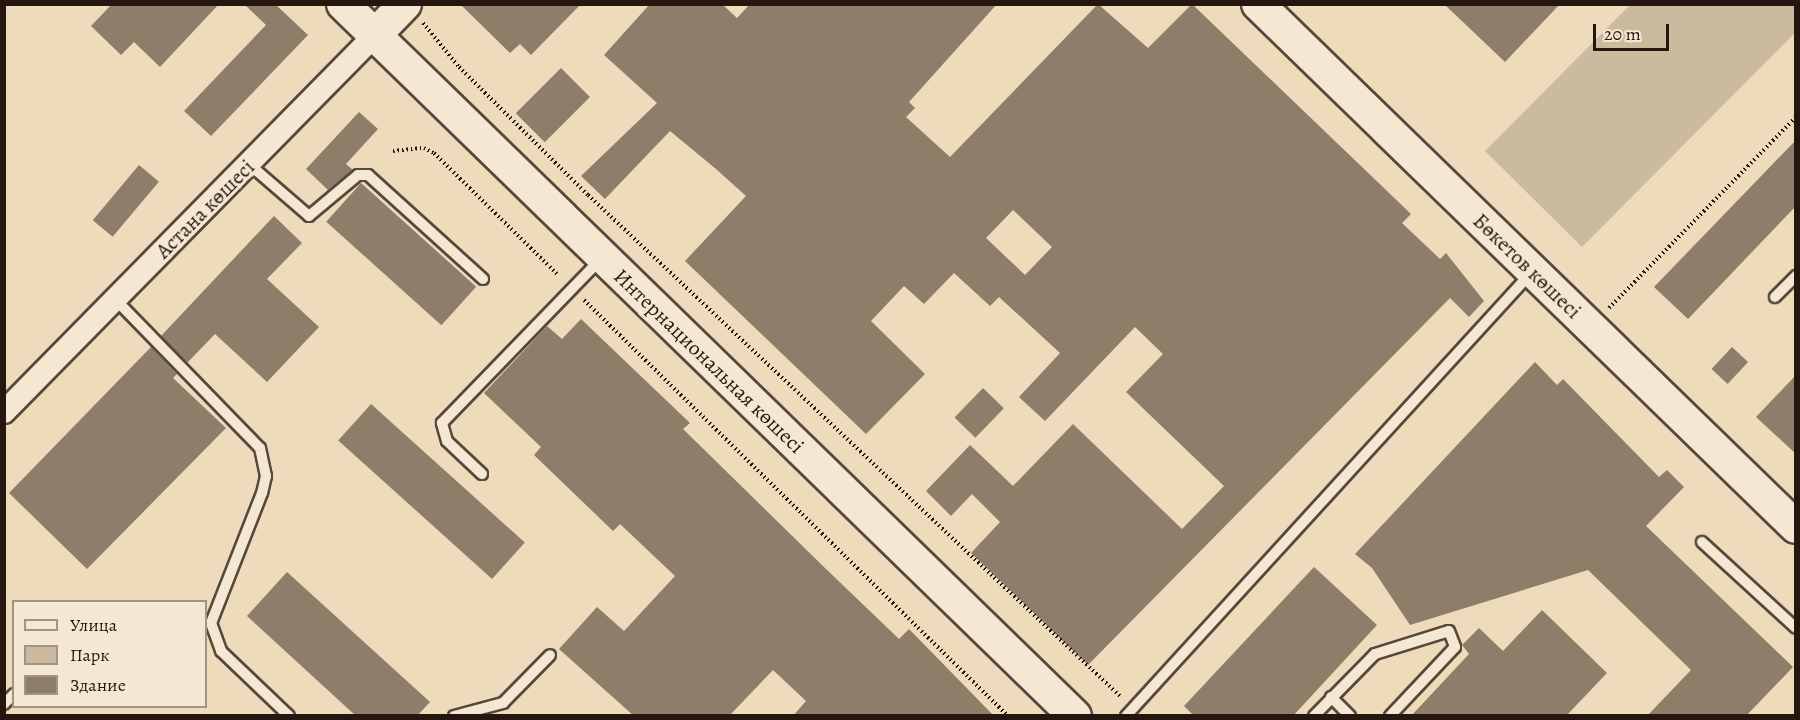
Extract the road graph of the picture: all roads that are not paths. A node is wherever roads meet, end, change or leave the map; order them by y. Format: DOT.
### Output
graph roads {
  1 [pos="343,4"];
  2 [pos="1258,4"];
  3 [pos="409,9"];
  4 [pos="375,35"];
  5 [pos="250,165"];
  6 [pos="603,258"];
  7 [pos="1532,271"];
  8 [pos="1796,276"];
  9 [pos="483,279"];
  10 [pos="1775,297"];
  11 [pos="115,299"];
  12 [pos="4,412"];
  13 [pos="482,474"];
  14 [pos="1796,527"];
  15 [pos="1702,542"];
  16 [pos="1796,628"];
  17 [pos="550,655"];
  18 [pos="1331,697"];
  19 [pos="1130,712"];
  20 [pos="289,716"];
  21 [pos="454,716"];
  22 [pos="1075,716"];
  23 [pos="1314,716"];
  24 [pos="1350,716"];
  25 [pos="1390,716"];
  1 -- 4 [label="main road, Интернациональная көшесі"];
  2 -- 7 [label="main road, Бөкетов көшесі"];
  3 -- 4 [label="main road, Астана көшесі"];
  4 -- 5 [label="street, Астана көшесі"];
  4 -- 6 [label="main road, Интернациональная көшесі"];
  5 -- 9 [label="lane"];
  5 -- 11 [label="street, Астана көшесі"];
  6 -- 13 [label="lane"];
  6 -- 22 [label="main road, Интернациональная көшесі"];
  7 -- 14 [label="main road, Бөкетов көшесі"];
  7 -- 19 [label="lane"];
  8 -- 10 [label="lane"];
  11 -- 12 [label="street, Астана көшесі"];
  11 -- 20 [label="lane"];
  15 -- 16 [label="lane"];
  17 -- 21 [label="lane"];
  18 -- 23 [label="lane"];
  18 -- 24 [label="lane"];
  18 -- 25 [label="lane"];
}
